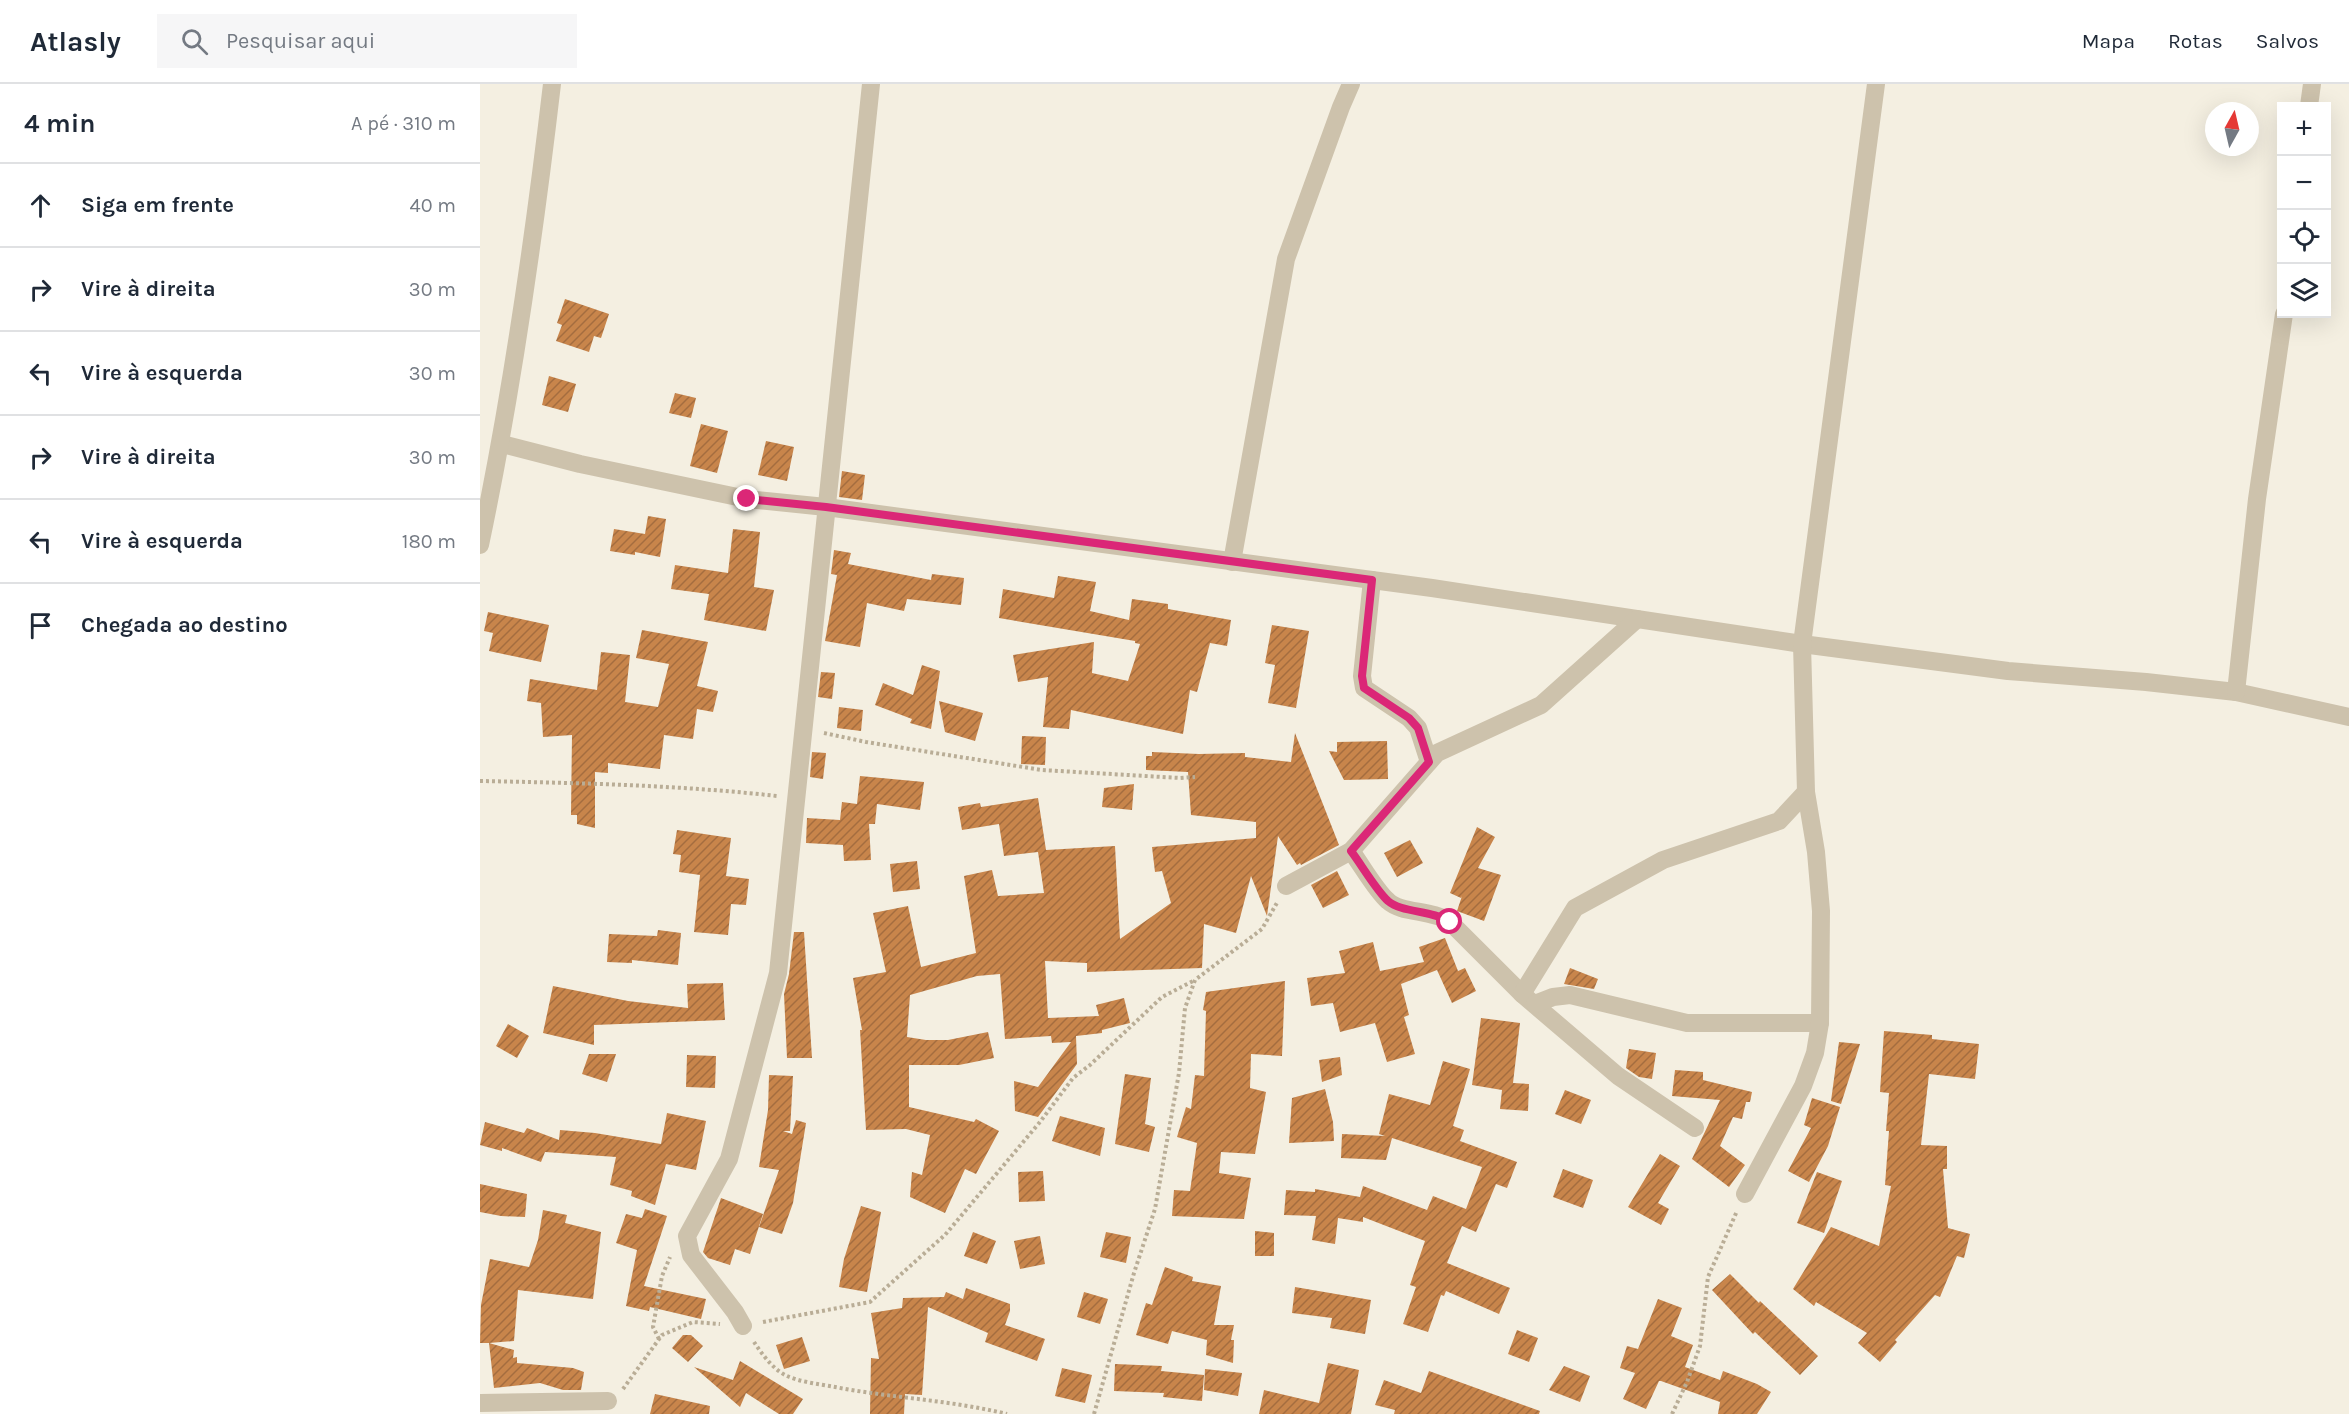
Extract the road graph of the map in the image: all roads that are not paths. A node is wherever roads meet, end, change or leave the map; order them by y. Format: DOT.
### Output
graph roads {
  1 [pos="552,84"];
  2 [pos="871,84"];
  3 [pos="1352,84"];
  4 [pos="1876,84"];
  5 [pos="2312,84"];
  6 [pos="2310,102"];
  7 [pos="2283,318"];
  8 [pos="502,444"];
  9 [pos="826,507"];
  10 [pos="480,545"];
  11 [pos="1232,562"];
  12 [pos="1372,580"];
  13 [pos="1637,619"];
  14 [pos="1802,644"];
  15 [pos="2236,692"];
  16 [pos="2349,717"];
  17 [pos="1429,762"];
  18 [pos="1806,792"];
  19 [pos="1351,851"];
  20 [pos="1286,886"];
  21 [pos="1528,999"];
  22 [pos="1820,1023"];
  23 [pos="1695,1128"];
  24 [pos="1745,1194"];
  25 [pos="743,1326"];
  26 [pos="608,1401"];
  27 [pos="480,1403"];
  1 -- 8 [label="street"];
  2 -- 9 [label="street"];
  3 -- 11 [label="street"];
  4 -- 14 [label="street"];
  5 -- 6 [label="street"];
  7 -- 15 [label="street"];
  8 -- 9 [label="street"];
  8 -- 10 [label="street"];
  9 -- 11 [label="street"];
  9 -- 25 [label="street"];
  11 -- 12 [label="street"];
  12 -- 13 [label="street"];
  12 -- 17 [label="street"];
  13 -- 14 [label="street"];
  13 -- 17 [label="street"];
  14 -- 15 [label="street"];
  14 -- 18 [label="street"];
  15 -- 16 [label="street"];
  17 -- 19 [label="street"];
  18 -- 21 [label="street"];
  18 -- 22 [label="street"];
  19 -- 20 [label="street"];
  19 -- 21 [label="street"];
  21 -- 22 [label="street"];
  21 -- 23 [label="street"];
  22 -- 24 [label="street"];
  26 -- 27 [label="street"];
}
